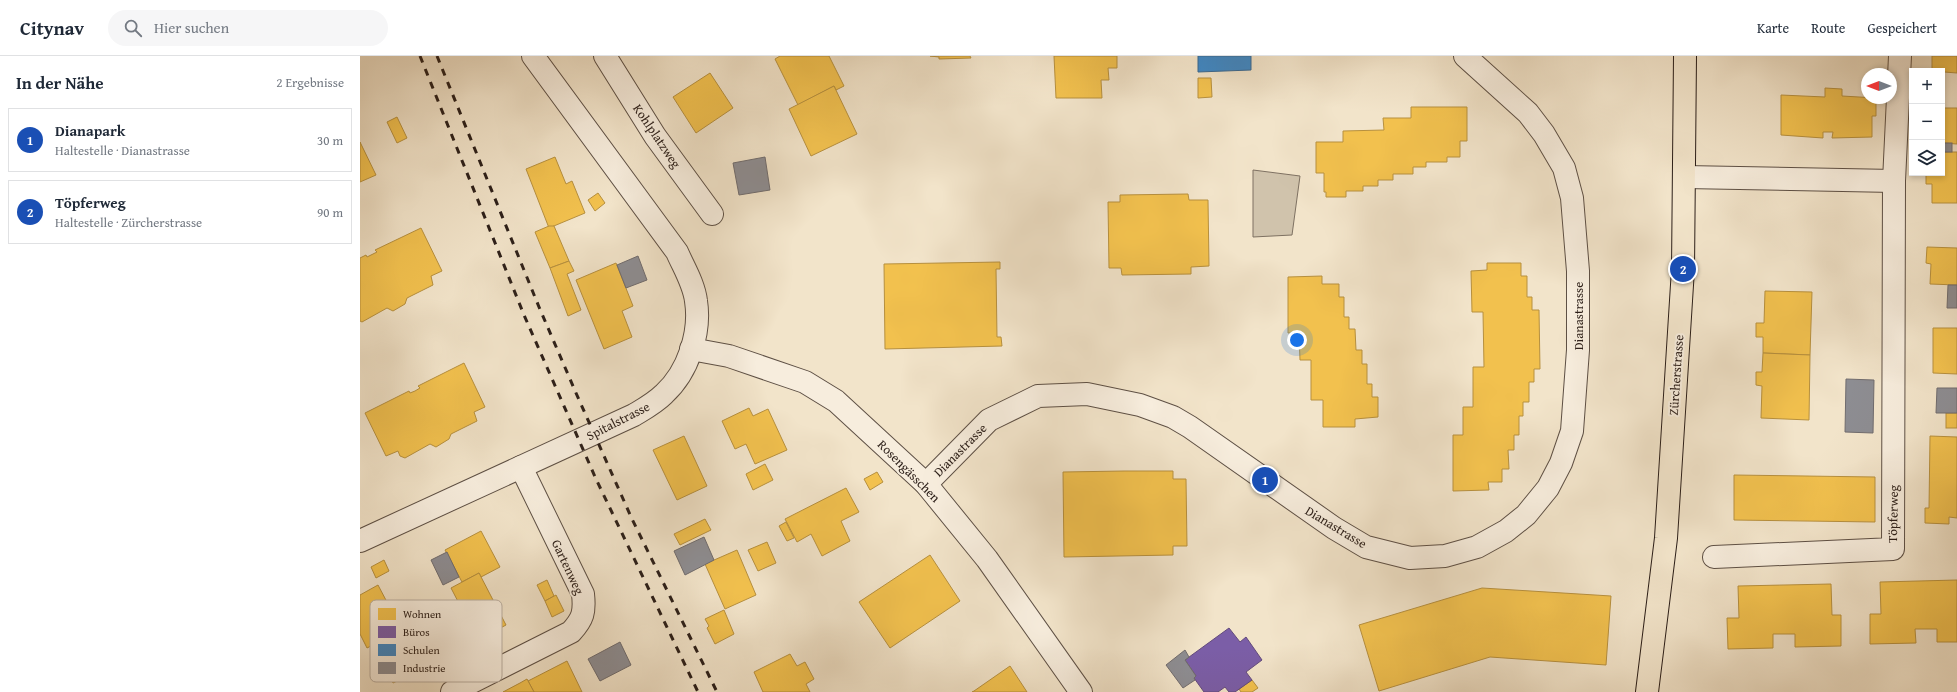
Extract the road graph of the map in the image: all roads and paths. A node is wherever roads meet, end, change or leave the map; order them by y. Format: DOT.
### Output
graph roads {
  1 [pos="533,56"];
  2 [pos="605,56"];
  3 [pos="1465,56"];
  4 [pos="1685,56"];
  5 [pos="1900,56"];
  6 [pos="1685,177"];
  7 [pos="1894,181"];
  8 [pos="712,214"];
  9 [pos="691,349"];
  10 [pos="521,467"];
  11 [pos="926,484"];
  12 [pos="360,541"];
  13 [pos="1714,557"];
  14 [pos="502,667"];
  15 [pos="472,682"];
  16 [pos="452,692"];
  17 [pos="1081,692"];
  18 [pos="1647,692"];
  1 -- 9 [label="street, Spitalstrasse"];
  2 -- 8 [label="street, Kohlplatzweg"];
  3 -- 11 [label="street, Dianastrasse"];
  4 -- 6 [label="main road, Zürcherstrasse"];
  5 -- 7 [label="street, Töpferweg"];
  6 -- 7 [label="street"];
  6 -- 18 [label="main road, Zürcherstrasse"];
  7 -- 13 [label="street, Töpferweg"];
  9 -- 10 [label="street, Spitalstrasse"];
  9 -- 11 [label="street, Rosengässchen"];
  10 -- 12 [label="street, Spitalstrasse"];
  10 -- 14 [label="street, Gartenweg"];
  11 -- 17 [label="street, Rosengässchen"];
  15 -- 16 [label="street, Gartenweg"];
}
